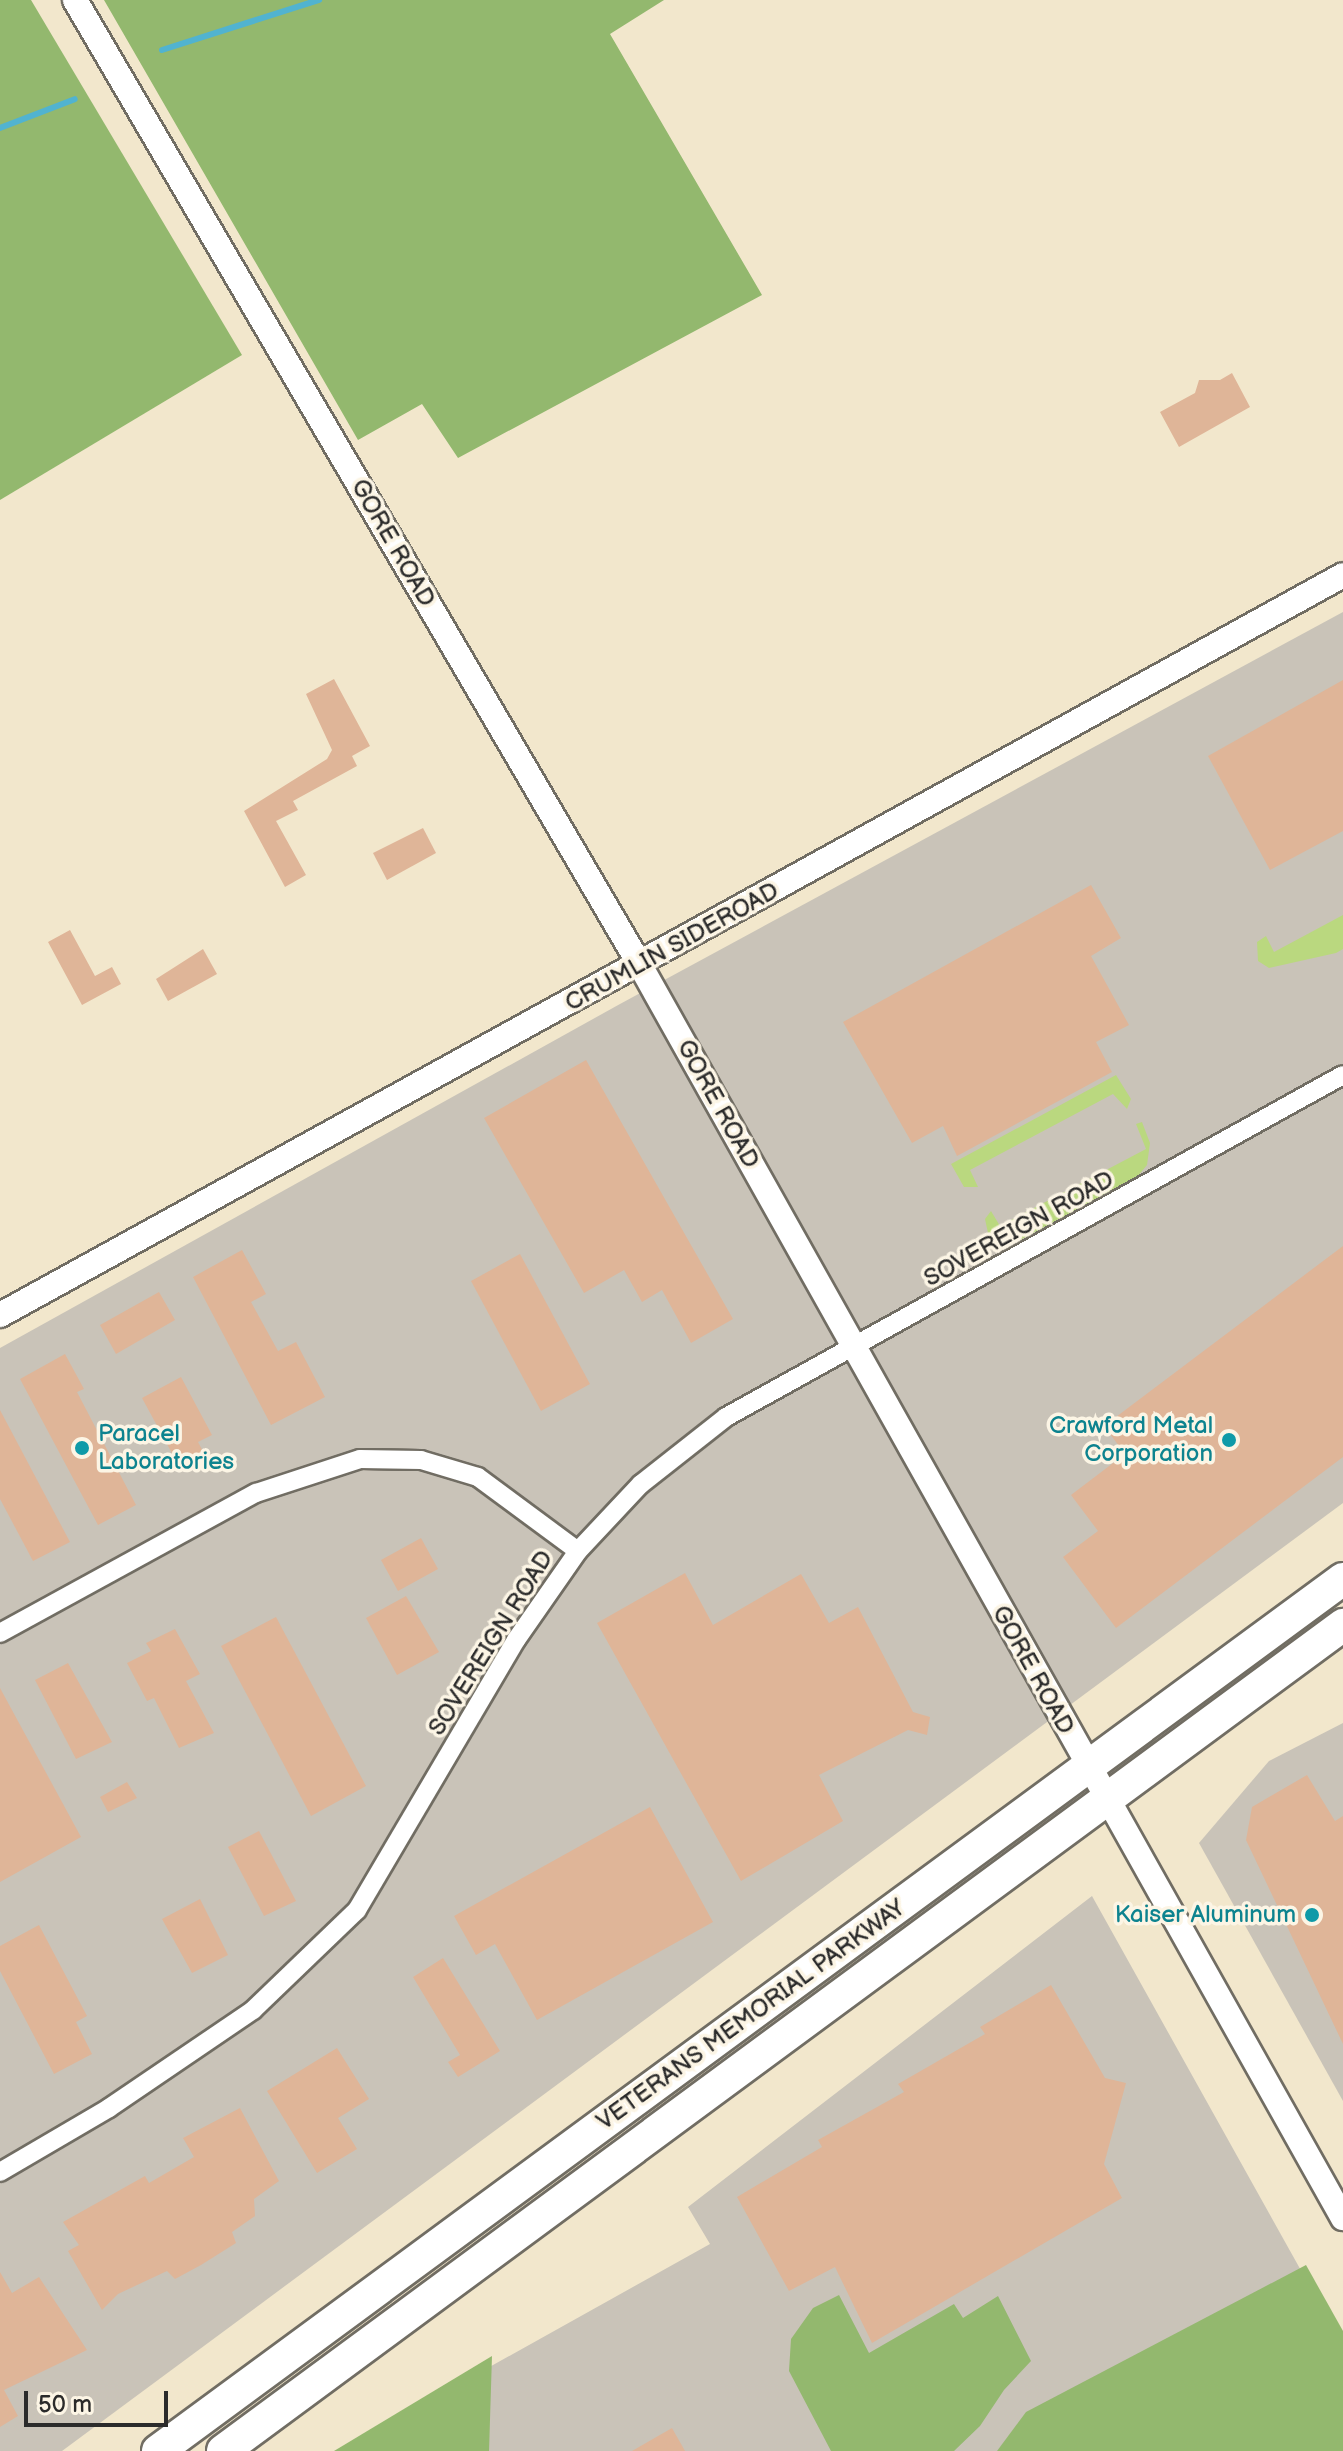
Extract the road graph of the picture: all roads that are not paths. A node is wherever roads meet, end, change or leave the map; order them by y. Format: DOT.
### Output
graph roads {
  1 [pos="75,0"];
  2 [pos="1343,575"];
  3 [pos="640,965"];
  4 [pos="1343,1075"];
  5 [pos="0,1315"];
  6 [pos="854,1347"];
  7 [pos="578,1551"];
  8 [pos="1343,1579"];
  9 [pos="1343,1625"];
  10 [pos="0,1633"];
  11 [pos="1087,1768"];
  12 [pos="1106,1800"];
  13 [pos="0,2172"];
  14 [pos="1343,2218"];
  15 [pos="158,2451"];
  16 [pos="223,2451"];
  1 -- 3 [label="main road, GORE ROAD"];
  2 -- 3 [label="main road, CRUMLIN SIDEROAD"];
  3 -- 5 [label="main road, CRUMLIN SIDEROAD"];
  3 -- 6 [label="main road, GORE ROAD"];
  4 -- 6 [label="street, SOVEREIGN ROAD"];
  6 -- 7 [label="street, SOVEREIGN ROAD"];
  6 -- 11 [label="main road, GORE ROAD"];
  7 -- 10 [label="street"];
  7 -- 13 [label="street, SOVEREIGN ROAD"];
  8 -- 11 [label="highway, VETERANS MEMORIAL PARKWAY"];
  9 -- 12 [label="highway, VETERANS MEMORIAL PARKWAY"];
  11 -- 12 [label="main road, GORE ROAD"];
  11 -- 15 [label="highway, VETERANS MEMORIAL PARKWAY"];
  12 -- 14 [label="main road, GORE ROAD"];
  12 -- 16 [label="highway, VETERANS MEMORIAL PARKWAY"];
}
